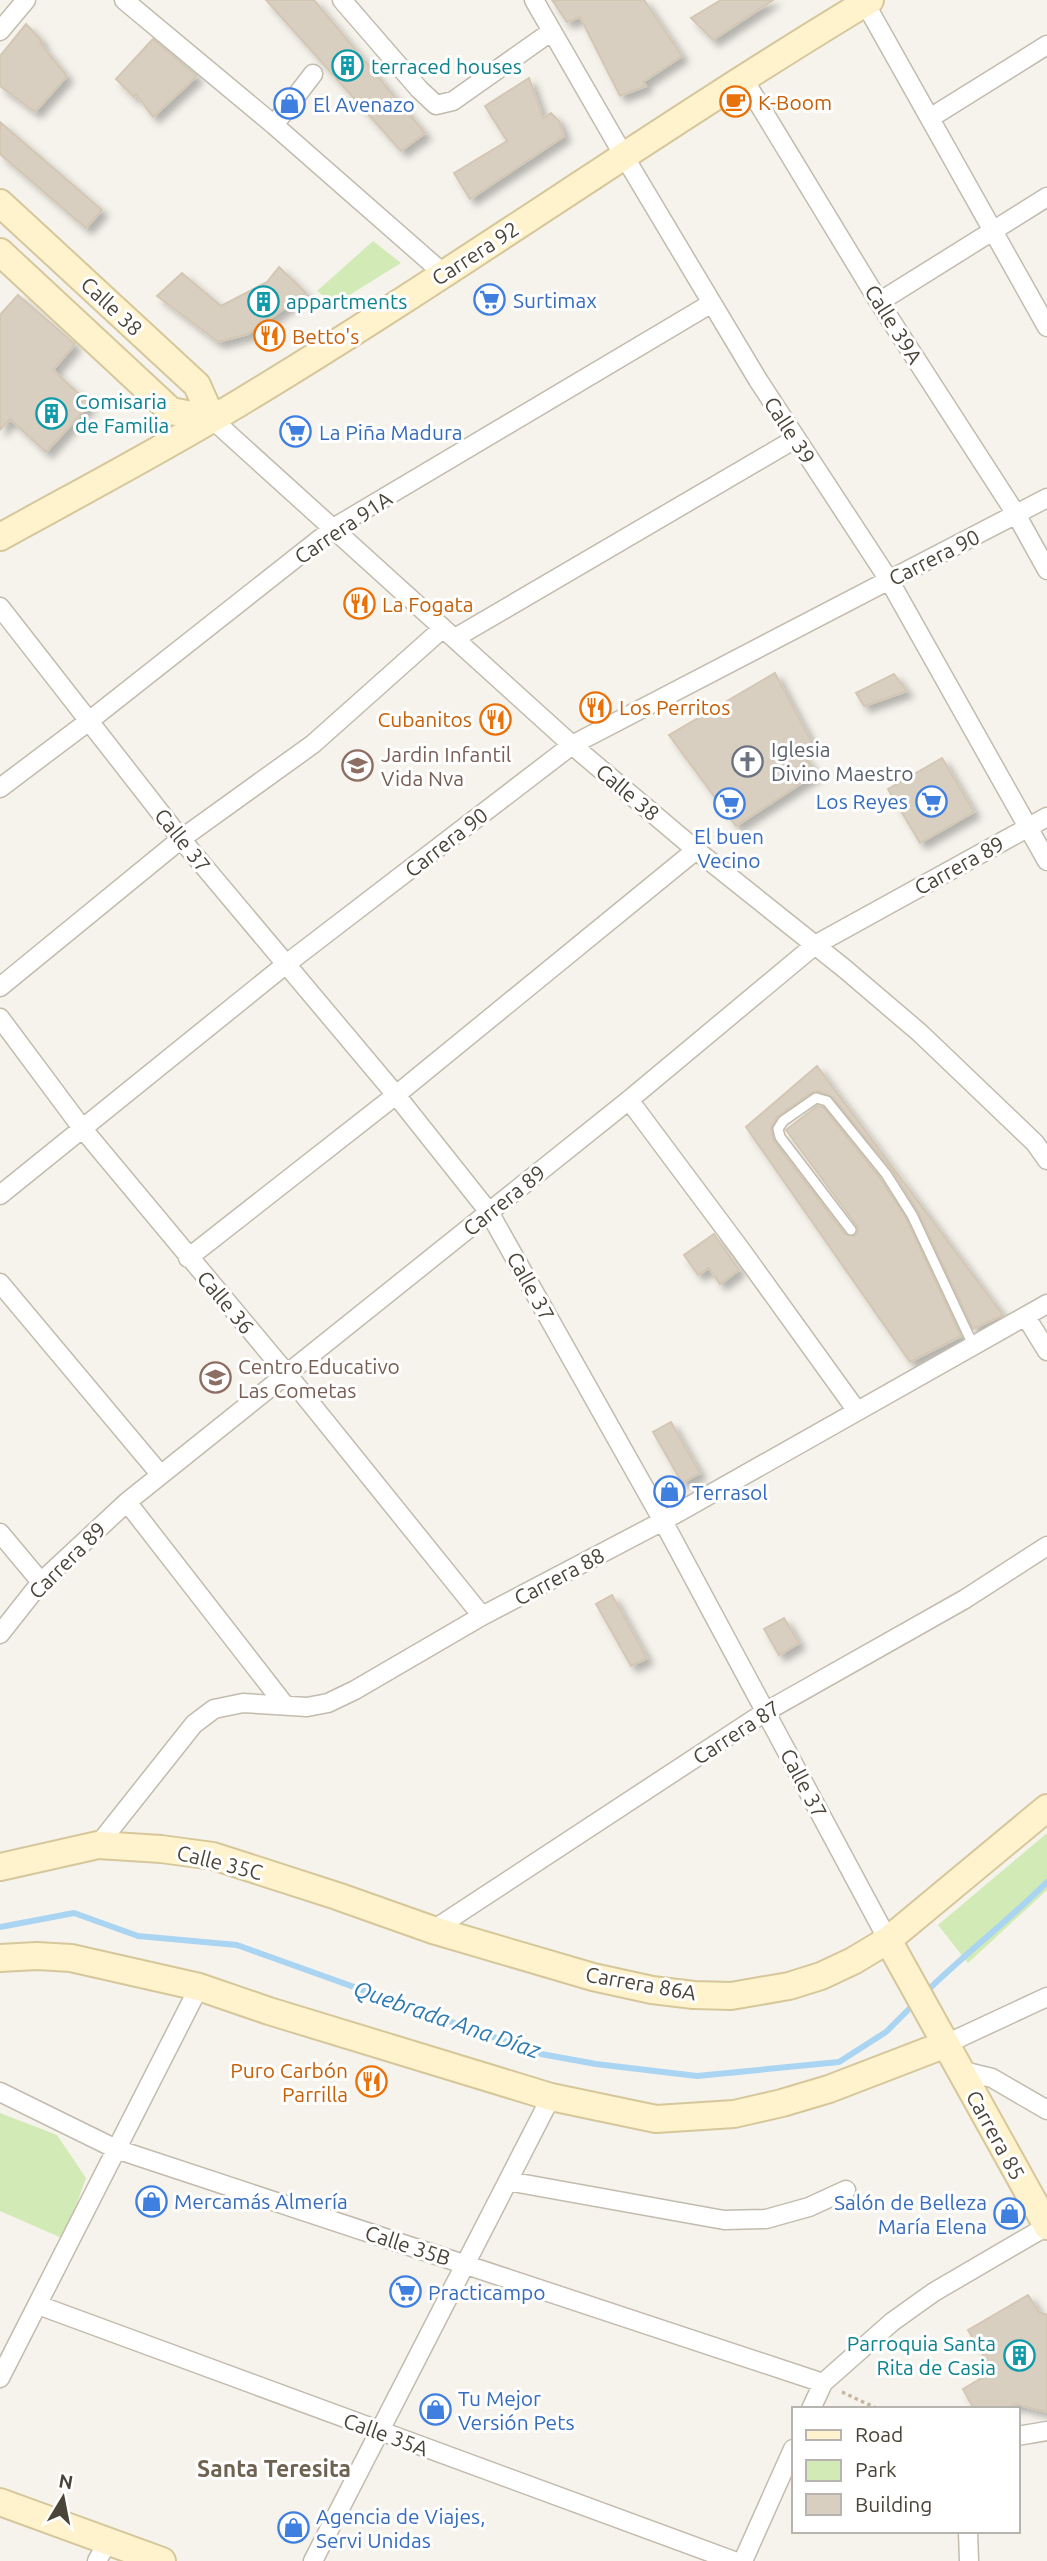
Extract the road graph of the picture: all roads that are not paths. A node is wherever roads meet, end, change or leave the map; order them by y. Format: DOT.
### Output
graph roads {
  1 [pos="26,0"];
  2 [pos="124,0"];
  3 [pos="342,0"];
  4 [pos="534,0"];
  5 [pos="868,2"];
  6 [pos="0,30"];
  7 [pos="552,31"];
  8 [pos="1047,45"];
  9 [pos="313,74"];
  10 [pos="743,78"];
  11 [pos="930,117"];
  12 [pos="274,125"];
  13 [pos="624,156"];
  14 [pos="1047,197"];
  15 [pos="0,202"];
  16 [pos="993,229"];
  17 [pos="0,252"];
  18 [pos="444,274"];
  19 [pos="879,302"];
  20 [pos="712,303"];
  21 [pos="1047,327"];
  22 [pos="212,419"];
  23 [pos="795,439"];
  24 [pos="1047,498"];
  25 [pos="1016,514"];
  26 [pos="335,527"];
  27 [pos="0,537"];
  28 [pos="1047,570"];
  29 [pos="889,580"];
  30 [pos="0,607"];
  31 [pos="449,634"];
  32 [pos="89,721"];
  33 [pos="572,745"];
  34 [pos="0,788"];
  35 [pos="1047,817"];
  36 [pos="1028,827"];
  37 [pos="181,839"];
  38 [pos="696,850"];
  39 [pos="1047,860"];
  40 [pos="815,945"];
  41 [pos="285,965"];
  42 [pos="0,987"];
  43 [pos="0,1018"];
  44 [pos="396,1096"];
  45 [pos="629,1100"];
  46 [pos="82,1128"];
  47 [pos="1047,1160"];
  48 [pos="0,1195"];
  49 [pos="489,1212"];
  50 [pos="851,1230"];
  51 [pos="188,1258"];
  52 [pos="4,1294"];
  53 [pos="1047,1304"];
  54 [pos="1026,1317"];
  55 [pos="974,1347"];
  56 [pos="1047,1351"];
  57 [pos="287,1374"];
  58 [pos="857,1411"];
  59 [pos="160,1474"];
  60 [pos="127,1502"];
  61 [pos="663,1521"];
  62 [pos="0,1533"];
  63 [pos="1047,1546"];
  64 [pos="41,1582"];
  65 [pos="482,1616"];
  66 [pos="0,1634"];
  67 [pos="284,1704"];
  68 [pos="765,1712"];
  69 [pos="1047,1808"];
  70 [pos="97,1845"];
  71 [pos="0,1867"];
  72 [pos="433,1930"];
  73 [pos="888,1940"];
  74 [pos="0,1958"];
  75 [pos="200,1987"];
  76 [pos="1047,1997"];
  77 [pos="941,2036"];
  78 [pos="959,2070"];
  79 [pos="0,2092"];
  80 [pos="551,2097"];
  81 [pos="1047,2110"];
  82 [pos="116,2149"];
  83 [pos="508,2180"];
  84 [pos="846,2190"];
  85 [pos="1047,2226"];
  86 [pos="466,2264"];
  87 [pos="38,2305"];
  88 [pos="0,2378"];
  89 [pos="823,2383"];
  90 [pos="812,2407"];
  91 [pos="1047,2431"];
  92 [pos="379,2432"];
  93 [pos="1019,2436"];
  94 [pos="792,2451"];
  95 [pos="0,2502"];
  96 [pos="968,2533"];
  97 [pos="102,2551"];
  98 [pos="163,2561"];
  99 [pos="313,2561"];
  100 [pos="734,2561"];
  101 [pos="743,2561"];
  102 [pos="969,2561"];
  1 -- 6 [label="street"];
  2 -- 12 [label="street"];
  3 -- 7 [label="street"];
  4 -- 7 [label="street, Calle 39"];
  5 -- 10 [label="street, Carrera 92"];
  5 -- 11 [label="street"];
  7 -- 13 [label="street, Calle 39"];
  8 -- 11 [label="street"];
  9 -- 12 [label="street"];
  10 -- 13 [label="street, Carrera 92"];
  10 -- 19 [label="street, Calle 39A"];
  11 -- 16 [label="street"];
  12 -- 18 [label="street"];
  13 -- 18 [label="street, Carrera 92"];
  13 -- 20 [label="street, Calle 39"];
  14 -- 16 [label="street"];
  15 -- 22 [label="street, Calle 38"];
  16 -- 19 [label="street"];
  16 -- 21 [label="street"];
  17 -- 22 [label="street, Calle 38"];
  18 -- 22 [label="street, Carrera 92"];
  19 -- 25 [label="street, Calle 39A"];
  20 -- 23 [label="street, Calle 39"];
  20 -- 26 [label="street, Carrera 91A"];
  22 -- 26 [label="street, Calle 38"];
  22 -- 27 [label="street, Carrera 92"];
  23 -- 29 [label="street, Calle 39"];
  23 -- 31 [label="street"];
  24 -- 25 [label="street, Carrera 90"];
  25 -- 28 [label="street, Calle 39A"];
  25 -- 29 [label="street, Carrera 90"];
  26 -- 31 [label="street, Calle 38"];
  26 -- 32 [label="street, Carrera 91A"];
  29 -- 33 [label="street, Carrera 90"];
  29 -- 36 [label="street, Calle 39"];
  30 -- 32 [label="street, Calle 37"];
  31 -- 33 [label="street, Calle 38"];
  31 -- 37 [label="street"];
  32 -- 34 [label="street, Carrera 91A"];
  32 -- 37 [label="street, Calle 37"];
  33 -- 38 [label="street, Calle 38"];
  33 -- 41 [label="street, Carrera 90"];
  35 -- 36 [label="street, Carrera 89"];
  36 -- 39 [label="street, Calle 39"];
  36 -- 40 [label="street, Carrera 89"];
  37 -- 41 [label="street, Calle 37"];
  37 -- 42 [label="street"];
  38 -- 40 [label="street, Calle 38"];
  38 -- 44 [label="street"];
  40 -- 45 [label="street, Carrera 89"];
  40 -- 47 [label="street, Calle 38"];
  41 -- 44 [label="street, Calle 37"];
  41 -- 46 [label="street, Carrera 90"];
  43 -- 46 [label="street, Calle 36"];
  44 -- 49 [label="street, Calle 37"];
  44 -- 51 [label="street"];
  45 -- 49 [label="street, Carrera 89"];
  45 -- 58 [label="street"];
  46 -- 48 [label="street, Carrera 90"];
  46 -- 51 [label="street, Calle 36"];
  49 -- 57 [label="street, Carrera 89"];
  49 -- 61 [label="street, Calle 37"];
  50 -- 55 [label="lane"];
  51 -- 57 [label="street, Calle 36"];
  52 -- 59 [label="street"];
  53 -- 54 [label="street, Carrera 88"];
  54 -- 55 [label="street, Carrera 88"];
  54 -- 56 [label="street"];
  55 -- 58 [label="street, Carrera 88"];
  57 -- 59 [label="street, Carrera 89"];
  57 -- 65 [label="street, Calle 36"];
  58 -- 61 [label="street, Carrera 88"];
  59 -- 60 [label="street, Carrera 89"];
  60 -- 64 [label="street, Carrera 89"];
  60 -- 67 [label="street"];
  61 -- 65 [label="street, Carrera 88"];
  61 -- 68 [label="street, Calle 37"];
  62 -- 64 [label="street"];
  63 -- 68 [label="street, Carrera 87"];
  64 -- 66 [label="street, Carrera 89"];
  65 -- 67 [label="street, Carrera 88"];
  67 -- 70 [label="street, Carrera 88"];
  68 -- 72 [label="street, Carrera 87"];
  68 -- 73 [label="street, Calle 37"];
  69 -- 73 [label="street, Carrera 86A"];
  70 -- 71 [label="street, Calle 35C"];
  70 -- 72 [label="street, Calle 35C"];
  72 -- 73 [label="street, Carrera 86A"];
  73 -- 77 [label="street, Calle 37"];
  74 -- 75 [label="street"];
  75 -- 80 [label="street"];
  75 -- 82 [label="street"];
  76 -- 77 [label="street"];
  77 -- 78 [label="street, Carrera 85"];
  77 -- 80 [label="street"];
  78 -- 81 [label="street"];
  78 -- 85 [label="street, Carrera 85"];
  79 -- 82 [label="street, Calle 35B"];
  80 -- 83 [label="street"];
  82 -- 86 [label="street, Calle 35B"];
  82 -- 87 [label="street"];
  83 -- 84 [label="street"];
  83 -- 86 [label="street"];
  85 -- 89 [label="street"];
  86 -- 89 [label="street, Calle 35B"];
  86 -- 92 [label="street"];
  87 -- 88 [label="street"];
  87 -- 92 [label="street, Calle 35A"];
  89 -- 90 [label="street"];
  91 -- 93 [label="street"];
  92 -- 99 [label="street"];
  92 -- 100 [label="street, Calle 35A"];
  94 -- 101 [label="street"];
  95 -- 97 [label="street"];
  96 -- 102 [label="street"];
  97 -- 98 [label="street"];
}
